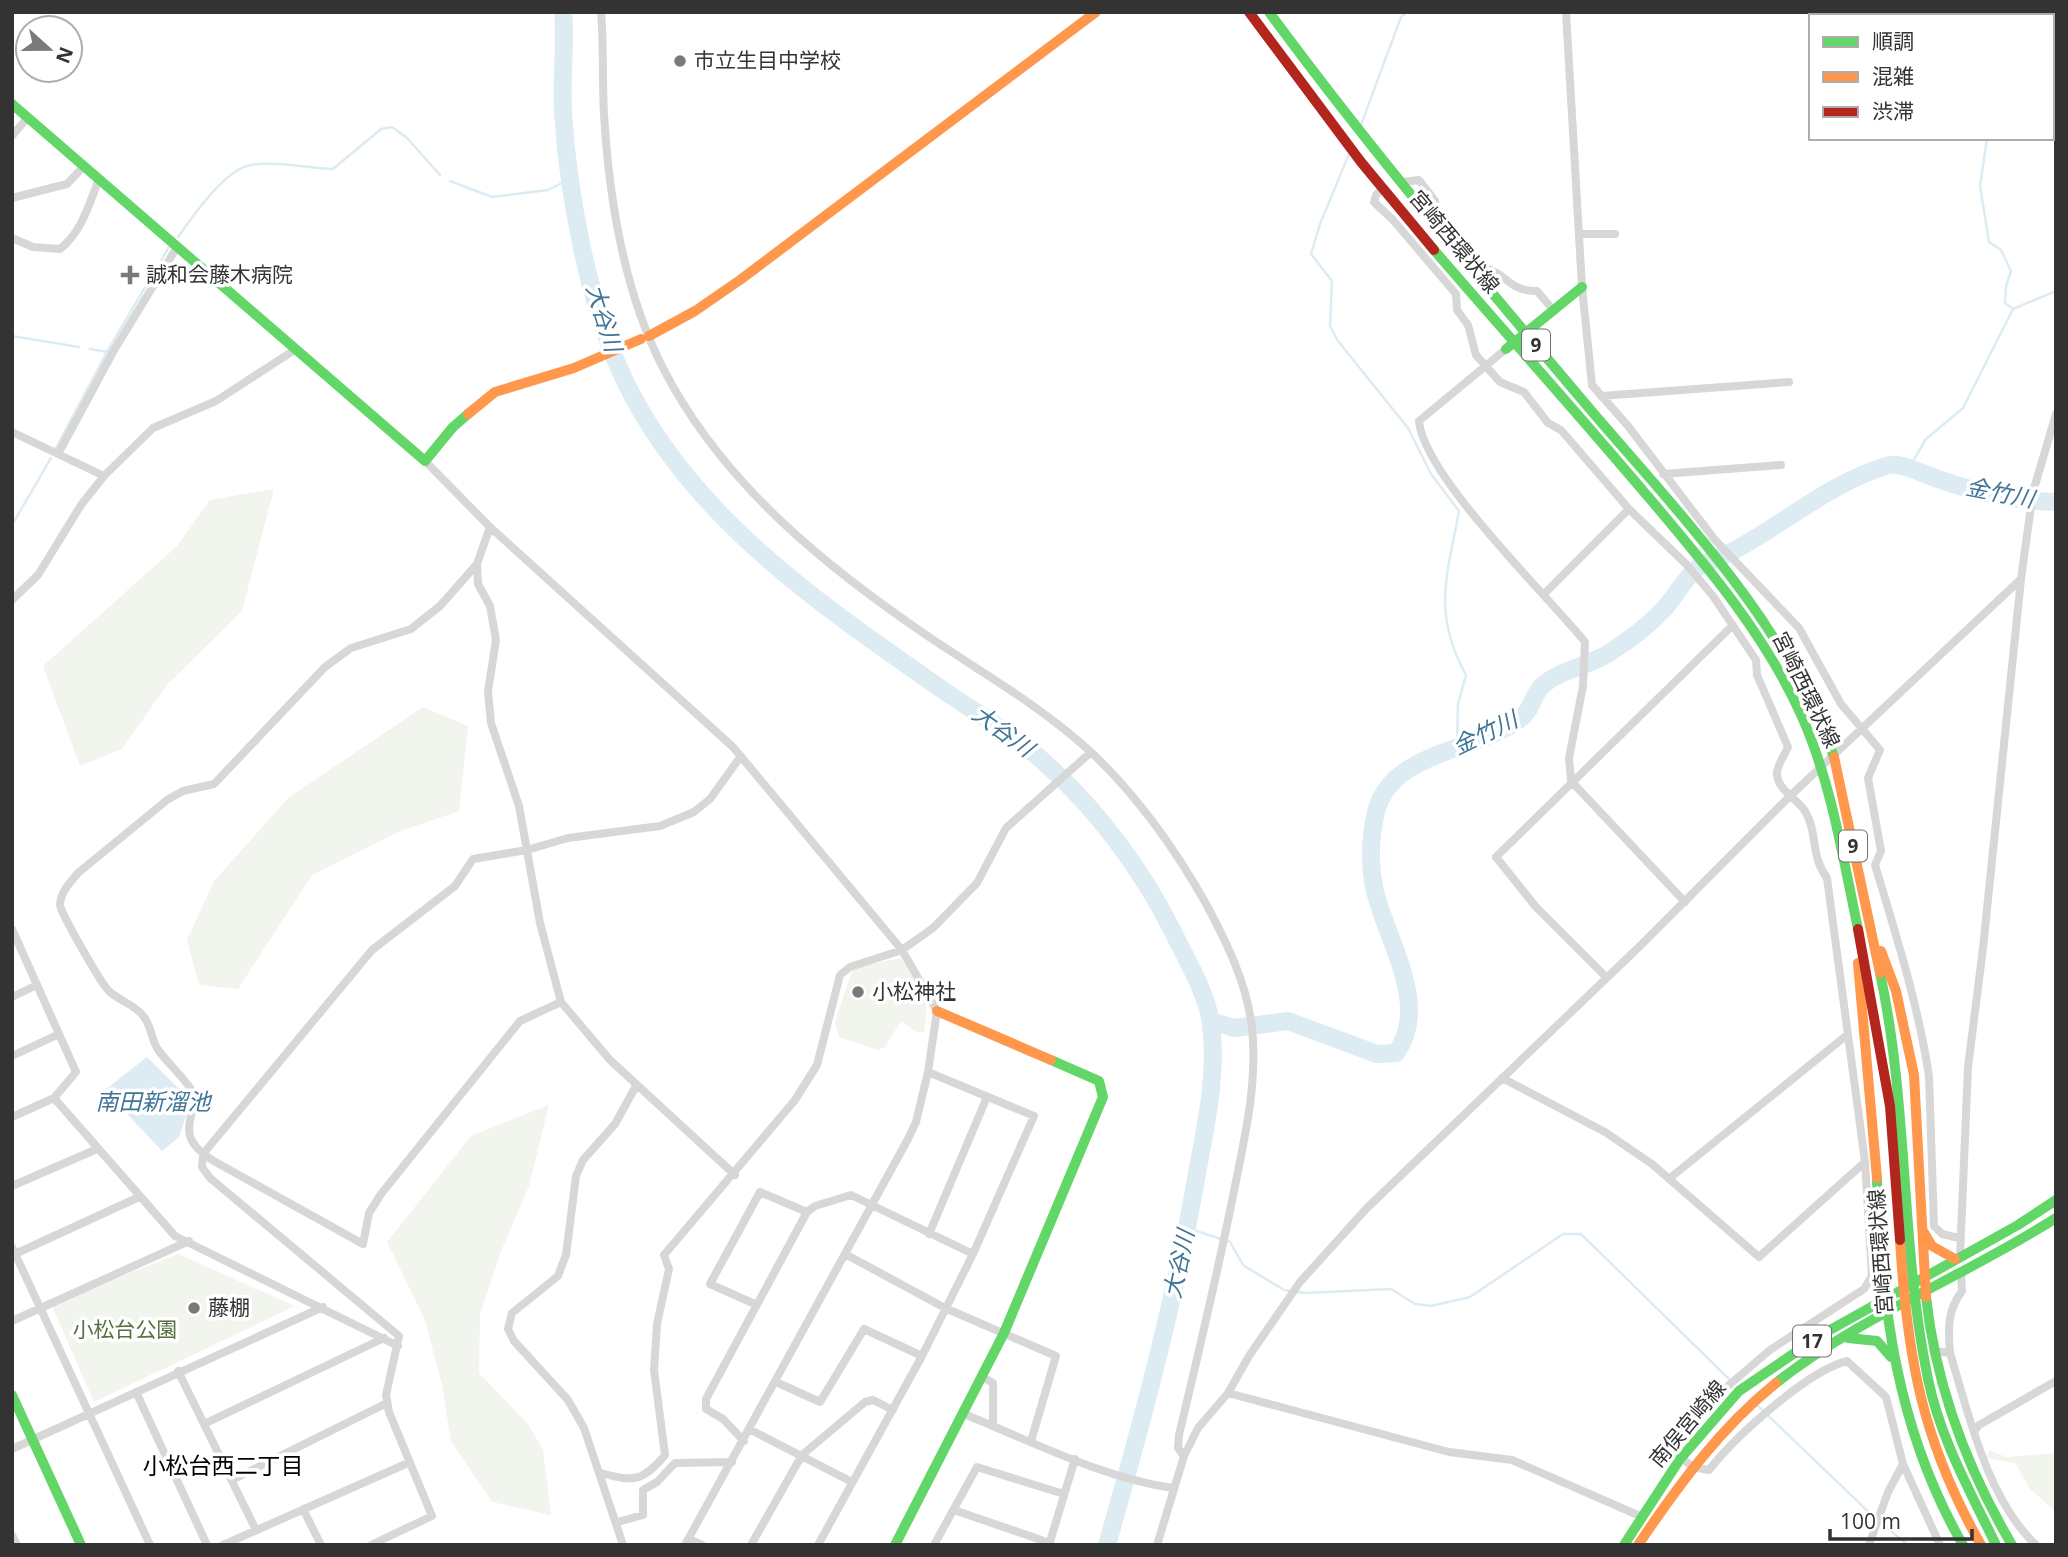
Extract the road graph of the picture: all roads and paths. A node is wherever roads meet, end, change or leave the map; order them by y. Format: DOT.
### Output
graph roads {
  1 [pos="601,12"];
  2 [pos="1096,12"];
  3 [pos="1249,12"];
  4 [pos="1269,12"];
  5 [pos="1566,12"];
  6 [pos="12,104"];
  7 [pos="28,117"];
  8 [pos="12,136"];
  9 [pos="84,166"];
  10 [pos="99,179"];
  11 [pos="1403,182"];
  12 [pos="1383,188"];
  13 [pos="12,198"];
  14 [pos="1580,234"];
  15 [pos="1615,234"];
  16 [pos="12,238"];
  17 [pos="177,247"];
  18 [pos="1582,287"];
  19 [pos="1554,311"];
  20 [pos="1526,333"];
  21 [pos="645,338"];
  22 [pos="1510,346"];
  23 [pos="296,349"];
  24 [pos="1486,365"];
  25 [pos="1789,382"];
  26 [pos="1601,396"];
  27 [pos="2056,414"];
  28 [pos="12,432"];
  29 [pos="58,454"];
  30 [pos="425,461"];
  31 [pos="1781,465"];
  32 [pos="1663,474"];
  33 [pos="104,476"];
  34 [pos="1629,509"];
  35 [pos="490,527"];
  36 [pos="1712,543"];
  37 [pos="477,564"];
  38 [pos="1739,576"];
  39 [pos="2021,579"];
  40 [pos="1544,594"];
  41 [pos="12,600"];
  42 [pos="1733,625"];
  43 [pos="1860,730"];
  44 [pos="1089,754"];
  45 [pos="741,756"];
  46 [pos="1834,756"];
  47 [pos="1822,767"];
  48 [pos="1571,781"];
  49 [pos="1790,797"];
  50 [pos="527,850"];
  51 [pos="1685,902"];
  52 [pos="12,929"];
  53 [pos="1858,929"];
  54 [pos="1871,929"];
  55 [pos="14,939"];
  56 [pos="902,950"];
  57 [pos="1606,977"];
  58 [pos="37,985"];
  59 [pos="12,997"];
  60 [pos="561,1002"];
  61 [pos="937,1011"];
  62 [pos="59,1034"];
  63 [pos="1847,1035"];
  64 [pos="12,1056"];
  65 [pos="928,1072"];
  66 [pos="1502,1078"];
  67 [pos="636,1086"];
  68 [pos="987,1097"];
  69 [pos="54,1098"];
  70 [pos="12,1117"];
  71 [pos="1898,1137"];
  72 [pos="97,1149"];
  73 [pos="203,1154"];
  74 [pos="1865,1162"];
  75 [pos="734,1175"];
  76 [pos="1670,1178"];
  77 [pos="12,1186"];
  78 [pos="139,1197"];
  79 [pos="2056,1200"];
  80 [pos="874,1206"];
  81 [pos="807,1212"];
  82 [pos="2056,1218"];
  83 [pos="1922,1228"];
  84 [pos="929,1234"];
  85 [pos="1959,1238"];
  86 [pos="188,1241"];
  87 [pos="14,1250"];
  88 [pos="973,1254"];
  89 [pos="847,1255"];
  90 [pos="1958,1257"];
  91 [pos="1961,1273"];
  92 [pos="1925,1275"];
  93 [pos="1925,1292"];
  94 [pos="1883,1298"];
  95 [pos="757,1305"];
  96 [pos="323,1307"];
  97 [pos="40,1308"];
  98 [pos="946,1308"];
  99 [pos="1887,1314"];
  100 [pos="12,1321"];
  101 [pos="1004,1333"];
  102 [pos="1821,1335"];
  103 [pos="384,1338"];
  104 [pos="1845,1338"];
  105 [pos="398,1346"];
  106 [pos="1830,1346"];
  107 [pos="1935,1351"];
  108 [pos="1950,1353"];
  109 [pos="922,1356"];
  110 [pos="1894,1364"];
  111 [pos="178,1371"];
  112 [pos="982,1377"];
  113 [pos="2056,1381"];
  114 [pos="776,1382"];
  115 [pos="136,1392"];
  116 [pos="1227,1393"];
  117 [pos="12,1395"];
  118 [pos="387,1403"];
  119 [pos="893,1410"];
  120 [pos="964,1414"];
  121 [pos="88,1415"];
  122 [pos="204,1424"];
  123 [pos="993,1426"];
  124 [pos="751,1430"];
  125 [pos="1974,1432"];
  126 [pos="33,1440"];
  127 [pos="744,1441"];
  128 [pos="1031,1441"];
  129 [pos="12,1449"];
  130 [pos="802,1455"];
  131 [pos="1184,1456"];
  132 [pos="1682,1457"];
  133 [pos="1075,1459"];
  134 [pos="732,1462"];
  135 [pos="408,1463"];
  136 [pos="1903,1464"];
  137 [pos="1692,1467"];
  138 [pos="601,1473"];
  139 [pos="232,1480"];
  140 [pos="852,1482"];
  141 [pos="1174,1488"];
  142 [pos="1064,1494"];
  143 [pos="303,1509"];
  144 [pos="954,1510"];
  145 [pos="1640,1516"];
  146 [pos="618,1522"];
  147 [pos="256,1530"];
  148 [pos="12,1535"];
  149 [pos="687,1542"];
  150 [pos="899,1543"];
  151 [pos="1049,1544"];
  152 [pos="17,1545"];
  153 [pos="81,1545"];
  154 [pos="150,1545"];
  155 [pos="207,1545"];
  156 [pos="223,1545"];
  157 [pos="321,1545"];
  158 [pos="371,1545"];
  159 [pos="623,1545"];
  160 [pos="702,1545"];
  161 [pos="751,1545"];
  162 [pos="818,1545"];
  163 [pos="934,1545"];
  164 [pos="1157,1545"];
  165 [pos="1624,1545"];
  166 [pos="1638,1545"];
  167 [pos="1869,1545"];
  168 [pos="1940,1545"];
  169 [pos="1963,1545"];
  170 [pos="1981,1545"];
  171 [pos="1996,1545"];
  172 [pos="2012,1545"];
  173 [pos="2036,1545"];
  1 -- 21 [label="street"];
  2 -- 21 [label="main road"];
  3 -- 12 [label="main road, 宮崎西環状線 / 9"];
  4 -- 11 [label="main road, 宮崎西環状線 / 9"];
  5 -- 14 [label="street"];
  6 -- 7 [label="main road"];
  7 -- 8 [label="street"];
  7 -- 9 [label="main road"];
  9 -- 10 [label="main road"];
  9 -- 13 [label="street"];
  10 -- 16 [label="street"];
  10 -- 17 [label="main road"];
  11 -- 19 [label="street"];
  11 -- 20 [label="main road, 宮崎西環状線 / 9"];
  12 -- 22 [label="main road, 宮崎西環状線 / 9"];
  12 -- 24 [label="street"];
  14 -- 15 [label="street"];
  14 -- 18 [label="street"];
  17 -- 23 [label="main road"];
  17 -- 29 [label="street"];
  18 -- 19 [label="main road"];
  18 -- 26 [label="street"];
  19 -- 20 [label="main road"];
  20 -- 22 [label="main road"];
  20 -- 36 [label="main road, 宮崎西環状線 / 9"];
  21 -- 30 [label="main road"];
  21 -- 44 [label="street"];
  22 -- 24 [label="street"];
  22 -- 47 [label="main road, 宮崎西環状線 / 9"];
  23 -- 30 [label="main road"];
  23 -- 33 [label="street"];
  24 -- 34 [label="street"];
  24 -- 40 [label="street"];
  25 -- 26 [label="street"];
  26 -- 32 [label="street"];
  27 -- 39 [label="street"];
  28 -- 29 [label="street"];
  29 -- 33 [label="street"];
  30 -- 35 [label="street"];
  31 -- 32 [label="street"];
  32 -- 36 [label="street"];
  33 -- 41 [label="street"];
  34 -- 40 [label="street"];
  34 -- 42 [label="street"];
  35 -- 37 [label="street"];
  35 -- 45 [label="street"];
  36 -- 38 [label="main road, 宮崎西環状線 / 9"];
  37 -- 50 [label="street"];
  37 -- 73 [label="street"];
  38 -- 43 [label="street"];
  38 -- 46 [label="main road, 宮崎西環状線 / 9"];
  39 -- 43 [label="street"];
  39 -- 85 [label="street"];
  40 -- 48 [label="street"];
  42 -- 48 [label="street"];
  42 -- 49 [label="street"];
  43 -- 46 [label="street"];
  43 -- 85 [label="street"];
  44 -- 56 [label="street"];
  44 -- 131 [label="street"];
  45 -- 50 [label="street"];
  45 -- 56 [label="street"];
  46 -- 47 [label="street"];
  46 -- 54 [label="main road, 宮崎西環状線 / 9"];
  47 -- 49 [label="street"];
  47 -- 53 [label="main road, 宮崎西環状線 / 9"];
  48 -- 51 [label="street"];
  48 -- 57 [label="street"];
  49 -- 51 [label="street"];
  49 -- 63 [label="street"];
  50 -- 60 [label="street"];
  50 -- 73 [label="street"];
  51 -- 57 [label="street"];
  52 -- 55 [label="street"];
  53 -- 71 [label="main road, 宮崎西環状線 / 9"];
  53 -- 94 [label="main road"];
  54 -- 71 [label="main road, 宮崎西環状線 / 9"];
  54 -- 83 [label="main road"];
  55 -- 58 [label="street"];
  56 -- 61 [label="street"];
  56 -- 75 [label="street"];
  57 -- 66 [label="street"];
  58 -- 59 [label="street"];
  58 -- 62 [label="street"];
  60 -- 67 [label="street"];
  60 -- 73 [label="street"];
  61 -- 65 [label="street"];
  61 -- 101 [label="main road"];
  62 -- 64 [label="street"];
  62 -- 69 [label="street"];
  63 -- 74 [label="street"];
  63 -- 76 [label="street"];
  65 -- 68 [label="street"];
  65 -- 80 [label="street"];
  66 -- 76 [label="street"];
  66 -- 116 [label="street"];
  67 -- 75 [label="street"];
  67 -- 138 [label="street"];
  68 -- 84 [label="street"];
  68 -- 88 [label="street"];
  69 -- 70 [label="street"];
  69 -- 72 [label="street"];
  71 -- 170 [label="main road, 宮崎西環状線 / 9"];
  71 -- 171 [label="main road, 宮崎西環状線 / 9"];
  72 -- 77 [label="street"];
  72 -- 78 [label="street"];
  73 -- 105 [label="street"];
  74 -- 76 [label="street"];
  74 -- 132 [label="street"];
  75 -- 138 [label="street"];
  78 -- 86 [label="street"];
  78 -- 87 [label="street"];
  79 -- 90 [label="main road, 南俣宮崎線 / 17"];
  80 -- 81 [label="street"];
  80 -- 84 [label="street"];
  80 -- 89 [label="street"];
  81 -- 95 [label="street"];
  81 -- 95 [label="street"];
  82 -- 91 [label="main road, 南俣宮崎線 / 17"];
  83 -- 90 [label="main road"];
  83 -- 92 [label="main road"];
  84 -- 88 [label="street"];
  85 -- 90 [label="street"];
  86 -- 96 [label="street"];
  86 -- 97 [label="street"];
  87 -- 97 [label="street"];
  88 -- 98 [label="street"];
  89 -- 98 [label="street"];
  89 -- 114 [label="street"];
  90 -- 92 [label="main road, 南俣宮崎線 / 17"];
  91 -- 93 [label="main road, 南俣宮崎線 / 17"];
  91 -- 108 [label="street"];
  92 -- 93 [label="main road"];
  92 -- 94 [label="main road, 南俣宮崎線 / 17"];
  93 -- 99 [label="main road, 南俣宮崎線 / 17"];
  93 -- 107 [label="main road"];
  94 -- 99 [label="main road"];
  94 -- 102 [label="main road, 南俣宮崎線 / 17"];
  95 -- 127 [label="street"];
  96 -- 103 [label="street"];
  96 -- 111 [label="street"];
  97 -- 100 [label="street"];
  97 -- 121 [label="street"];
  98 -- 101 [label="street"];
  98 -- 109 [label="street"];
  99 -- 104 [label="main road, 南俣宮崎線 / 17"];
  99 -- 110 [label="main road"];
  101 -- 112 [label="main road"];
  101 -- 128 [label="street"];
  102 -- 106 [label="street"];
  102 -- 132 [label="main road, 南俣宮崎線 / 17"];
  103 -- 105 [label="street"];
  103 -- 122 [label="street"];
  104 -- 106 [label="main road, 南俣宮崎線 / 17"];
  104 -- 110 [label="main road"];
  105 -- 118 [label="street"];
  106 -- 137 [label="main road, 南俣宮崎線 / 17"];
  107 -- 108 [label="street"];
  107 -- 172 [label="main road"];
  108 -- 125 [label="street"];
  109 -- 114 [label="street"];
  109 -- 119 [label="street"];
  110 -- 169 [label="main road"];
  111 -- 115 [label="street"];
  111 -- 122 [label="street"];
  112 -- 120 [label="main road"];
  112 -- 123 [label="street"];
  113 -- 125 [label="street"];
  114 -- 124 [label="street"];
  115 -- 121 [label="street"];
  115 -- 155 [label="street"];
  116 -- 131 [label="street"];
  116 -- 145 [label="street"];
  117 -- 126 [label="main road"];
  118 -- 135 [label="street"];
  118 -- 139 [label="street"];
  119 -- 130 [label="street"];
  119 -- 140 [label="street"];
  120 -- 123 [label="street"];
  120 -- 150 [label="main road"];
  121 -- 126 [label="street"];
  121 -- 154 [label="street"];
  122 -- 139 [label="street"];
  123 -- 128 [label="street"];
  124 -- 127 [label="street"];
  124 -- 130 [label="street"];
  125 -- 173 [label="street"];
  126 -- 129 [label="street"];
  126 -- 153 [label="main road"];
  127 -- 134 [label="street"];
  128 -- 133 [label="street"];
  130 -- 140 [label="street"];
  130 -- 161 [label="street"];
  131 -- 141 [label="street"];
  132 -- 137 [label="street"];
  132 -- 145 [label="main road, 南俣宮崎線 / 17"];
  133 -- 141 [label="street"];
  133 -- 142 [label="street"];
  134 -- 146 [label="street"];
  134 -- 149 [label="street"];
  135 -- 143 [label="street"];
  135 -- 158 [label="street"];
  136 -- 137 [label="street"];
  136 -- 167 [label="street"];
  136 -- 168 [label="street"];
  137 -- 166 [label="main road, 南俣宮崎線 / 17"];
  138 -- 146 [label="street"];
  139 -- 147 [label="street"];
  140 -- 162 [label="street"];
  141 -- 164 [label="street"];
  142 -- 144 [label="street"];
  142 -- 151 [label="street"];
  143 -- 147 [label="street"];
  143 -- 157 [label="street"];
  144 -- 151 [label="street"];
  144 -- 163 [label="street"];
  145 -- 165 [label="main road, 南俣宮崎線 / 17"];
  146 -- 159 [label="street"];
  147 -- 156 [label="street"];
  148 -- 152 [label="street"];
  149 -- 160 [label="street"];
}
